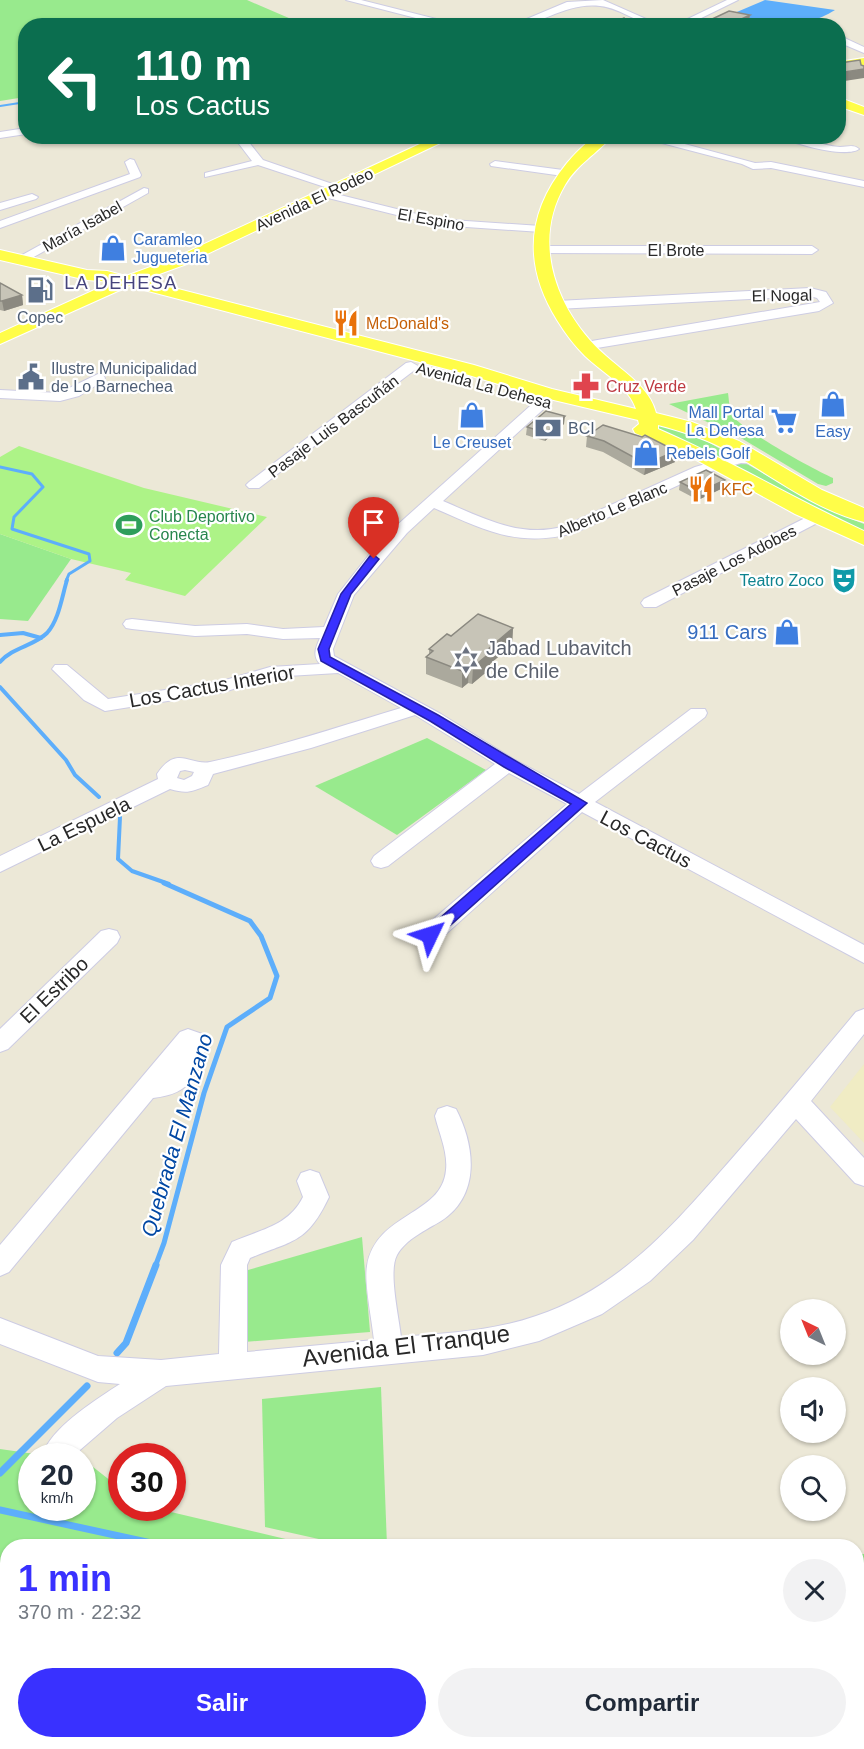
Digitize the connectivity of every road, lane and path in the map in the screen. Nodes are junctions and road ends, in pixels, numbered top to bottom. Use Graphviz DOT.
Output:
graph roads {
  1 [pos="350,0"];
  2 [pos="596,0"];
  3 [pos="734,0"];
  4 [pos="745,0"];
  5 [pos="573,2"];
  6 [pos="605,3"];
  7 [pos="618,8"];
  8 [pos="426,18"];
  9 [pos="534,18"];
  10 [pos="640,18"];
  11 [pos="645,18"];
  12 [pos="695,18"];
  13 [pos="707,18"];
  14 [pos="846,42"];
  15 [pos="864,50"];
  16 [pos="864,62"];
  17 [pos="846,65"];
  18 [pos="846,102"];
  19 [pos="864,109"];
  20 [pos="18,132"];
  21 [pos="0,135"];
  22 [pos="244,144"];
  23 [pos="432,144"];
  24 [pos="597,144"];
  25 [pos="675,144"];
  26 [pos="816,144"];
  27 [pos="842,144"];
  28 [pos="859,151"];
  29 [pos="130,162"];
  30 [pos="259,162"];
  31 [pos="495,164"];
  32 [pos="563,174"];
  33 [pos="209,175"];
  34 [pos="864,184"];
  35 [pos="144,191"];
  36 [pos="331,191"];
  37 [pos="32,197"];
  38 [pos="0,207"];
  39 [pos="0,225"];
  40 [pos="541,229"];
  41 [pos="540,250"];
  42 [pos="812,250"];
  43 [pos="0,255"];
  44 [pos="19,260"];
  45 [pos="127,286"];
  46 [pos="557,305"];
  47 [pos="47,323"];
  48 [pos="0,339"];
  49 [pos="585,346"];
  50 [pos="0,352"];
  51 [pos="411,366"];
  52 [pos="98,378"];
  53 [pos="0,394"];
  54 [pos="638,395"];
  55 [pos="544,401"];
  56 [pos="648,424"];
  57 [pos="732,445"];
  58 [pos="758,460"];
  59 [pos="718,464"];
  60 [pos="254,485"];
  61 [pos="432,502"];
  62 [pos="864,516"];
  63 [pos="817,517"];
  64 [pos="864,539"];
  65 [pos="650,603"];
  66 [pos="132,624"];
  67 [pos="330,632"];
  68 [pos="339,668"];
  69 [pos="62,669"];
  70 [pos="416,708"];
  71 [pos="698,713"];
  72 [pos="508,764"];
  73 [pos="580,803"];
  74 [pos="381,861"];
  75 [pos="0,865"];
  76 [pos="430,935"];
  77 [pos="108,937"];
  78 [pos="864,955"];
  79 [pos="864,1018"];
  80 [pos="0,1043"];
  81 [pos="145,1089"];
  82 [pos="796,1102"];
  83 [pos="447,1116"];
  84 [pos="864,1175"];
  85 [pos="310,1181"];
  86 [pos="0,1264"];
  87 [pos="0,1331"];
  88 [pos="389,1350"];
  89 [pos="233,1364"];
  90 [pos="161,1373"];
  91 [pos="67,1443"];
  1 -- 8 [label="street"];
  2 -- 6 [label="street"];
  3 -- 12 [label="street"];
  4 -- 13 [label="street"];
  5 -- 6 [label="street"];
  5 -- 9 [label="street"];
  6 -- 7 [label="street"];
  7 -- 10 [label="street"];
  7 -- 11 [label="street"];
  14 -- 15 [label="street"];
  16 -- 17 [label="main road"];
  18 -- 19 [label="main road"];
  20 -- 21 [label="street"];
  22 -- 30 [label="street"];
  23 -- 36 [label="main road, Avenida El Rodeo"];
  24 -- 32 [label="main road"];
  25 -- 34 [label="street"];
  26 -- 28 [label="street"];
  27 -- 28 [label="street"];
  29 -- 39 [label="street"];
  30 -- 33 [label="street"];
  30 -- 36 [label="street, El Espino"];
  31 -- 32 [label="street"];
  32 -- 40 [label="main road"];
  35 -- 44 [label="street, María Isabel"];
  36 -- 40 [label="street, El Espino"];
  36 -- 45 [label="main road, Avenida El Rodeo"];
  37 -- 38 [label="street"];
  40 -- 41 [label="main road"];
  41 -- 42 [label="street, El Brote"];
  41 -- 46 [label="main road"];
  43 -- 44 [label="main road, Avenida La Dehesa"];
  44 -- 45 [label="main road, Avenida La Dehesa"];
  45 -- 47 [label="main road, Avenida El Rodeo"];
  45 -- 51 [label="main road, Avenida La Dehesa"];
  45 -- 56 [label="main road, Avenida La Dehesa"];
  46 -- 49 [label="main road"];
  46 -- 49 [label="street, El Nogal"];
  47 -- 48 [label="main road, Avenida El Rodeo"];
  47 -- 50 [label="main road, Avenida El Rodeo"];
  49 -- 54 [label="main road"];
  51 -- 55 [label="main road, Avenida La Dehesa"];
  51 -- 60 [label="street, Pasaje Luis Bascuñán"];
  52 -- 53 [label="street"];
  54 -- 56 [label="main road"];
  54 -- 57 [label="main road"];
  55 -- 56 [label="main road, Avenida La Dehesa"];
  55 -- 61 [label="street"];
  56 -- 57 [label="main road, Avenida La Dehesa"];
  56 -- 59 [label="main road, Avenida La Dehesa"];
  57 -- 58 [label="main road, Avenida La Dehesa"];
  58 -- 59 [label="street, Alberto Le Blanc"];
  58 -- 62 [label="main road, Avenida La Dehesa"];
  59 -- 61 [label="street, Alberto Le Blanc"];
  59 -- 63 [label="main road, Avenida La Dehesa"];
  61 -- 67 [label="street"];
  63 -- 64 [label="main road, Avenida La Dehesa"];
  63 -- 65 [label="street, Pasaje Los Adobes"];
  66 -- 67 [label="street, Los Cactus Interior"];
  67 -- 68 [label="street"];
  68 -- 69 [label="street, Los Cactus Interior"];
  68 -- 70 [label="street, Los Cactus"];
  70 -- 72 [label="street, Los Cactus"];
  70 -- 75 [label="street, La Espuela"];
  71 -- 73 [label="street"];
  72 -- 73 [label="street, Los Cactus"];
  72 -- 74 [label="street"];
  73 -- 76 [label="street"];
  73 -- 78 [label="street, Los Cactus"];
  77 -- 80 [label="street, El Estribo"];
  79 -- 82 [label="street, Avenida El Tranque"];
  81 -- 86 [label="street"];
  82 -- 84 [label="street"];
  82 -- 88 [label="street, Avenida El Tranque"];
  83 -- 88 [label="street"];
  85 -- 89 [label="street"];
  87 -- 90 [label="street"];
  88 -- 89 [label="street, Avenida El Tranque"];
  89 -- 90 [label="street, Avenida El Tranque"];
  90 -- 91 [label="street, Avenida El Tranque"];
}
